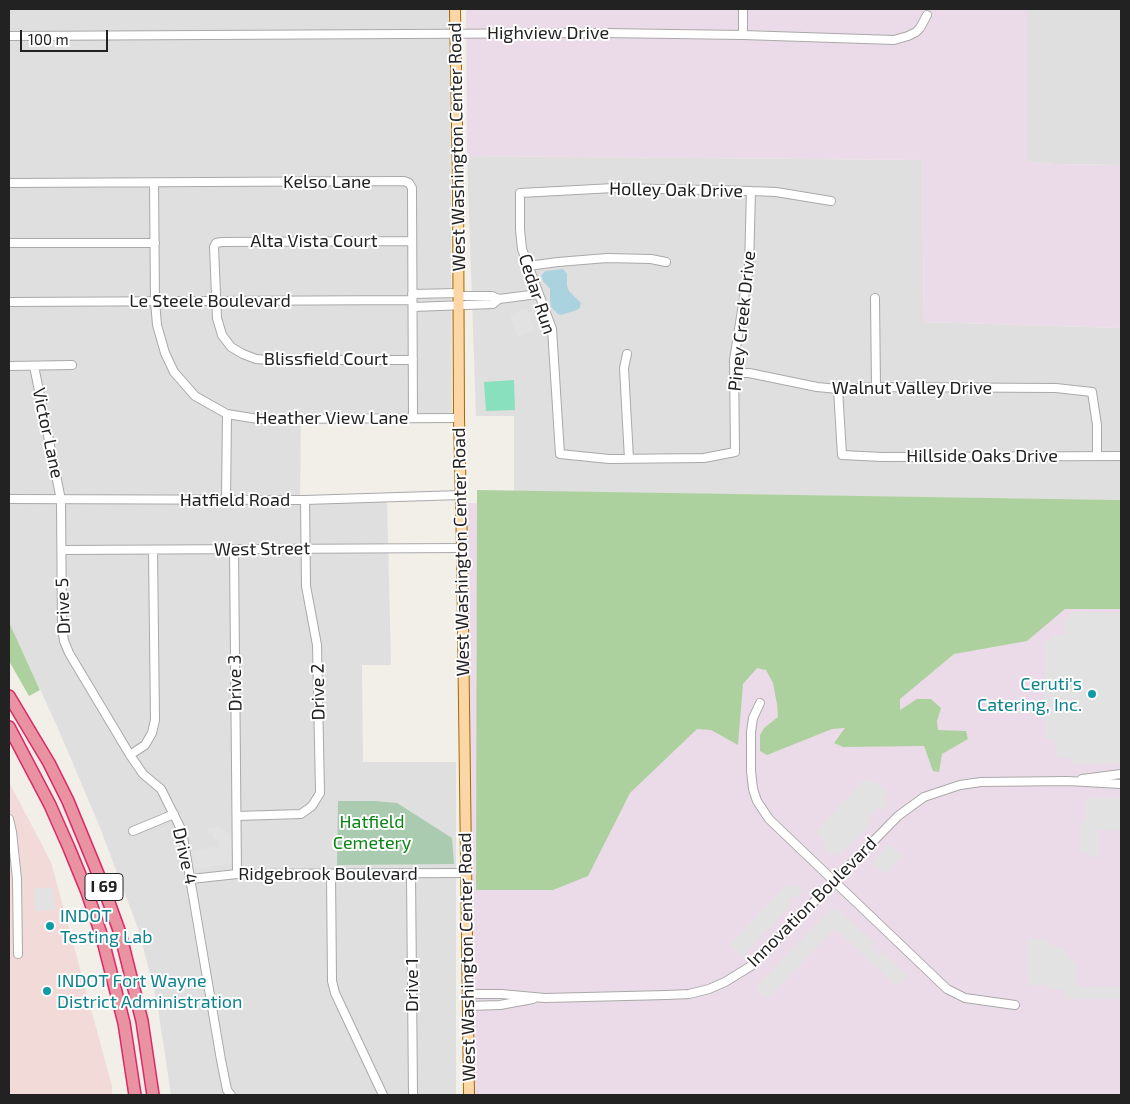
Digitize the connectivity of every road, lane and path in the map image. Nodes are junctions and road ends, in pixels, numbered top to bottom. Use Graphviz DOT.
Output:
graph roads {
  1 [pos="455,9"];
  2 [pos="743,9"];
  3 [pos="927,15"];
  4 [pos="455,34"];
  5 [pos="743,35"];
  6 [pos="9,36"];
  7 [pos="9,183"];
  8 [pos="154,183"];
  9 [pos="751,191"];
  10 [pos="520,193"];
  11 [pos="831,201"];
  12 [pos="412,241"];
  13 [pos="9,242"];
  14 [pos="155,242"];
  15 [pos="216,243"];
  16 [pos="666,262"];
  17 [pos="528,266"];
  18 [pos="538,294"];
  19 [pos="459,298"];
  20 [pos="876,298"];
  21 [pos="412,300"];
  22 [pos="155,301"];
  23 [pos="215,301"];
  24 [pos="9,302"];
  25 [pos="627,354"];
  26 [pos="413,360"];
  27 [pos="9,366"];
  28 [pos="34,366"];
  29 [pos="72,366"];
  30 [pos="734,373"];
  31 [pos="876,387"];
  32 [pos="838,389"];
  33 [pos="227,414"];
  34 [pos="413,418"];
  35 [pos="459,418"];
  36 [pos="1097,456"];
  37 [pos="1121,456"];
  38 [pos="629,459"];
  39 [pos="461,495"];
  40 [pos="9,498"];
  41 [pos="226,499"];
  42 [pos="61,500"];
  43 [pos="305,500"];
  44 [pos="306,548"];
  45 [pos="462,548"];
  46 [pos="62,550"];
  47 [pos="153,550"];
  48 [pos="234,550"];
  49 [pos="9,696"];
  50 [pos="760,703"];
  51 [pos="9,727"];
  52 [pos="130,755"];
  53 [pos="1121,774"];
  54 [pos="1068,780"];
  55 [pos="1121,784"];
  56 [pos="174,814"];
  57 [pos="237,816"];
  58 [pos="9,819"];
  59 [pos="133,831"];
  60 [pos="465,873"];
  61 [pos="237,874"];
  62 [pos="331,874"];
  63 [pos="411,874"];
  64 [pos="191,879"];
  65 [pos="834,882"];
  66 [pos="18,954"];
  67 [pos="467,994"];
  68 [pos="545,998"];
  69 [pos="1015,1005"];
  70 [pos="468,1006"];
  71 [pos="135,1095"];
  72 [pos="153,1095"];
  73 [pos="231,1095"];
  74 [pos="383,1095"];
  75 [pos="413,1095"];
  76 [pos="469,1095"];
  1 -- 4 [label="main road, West Washington Center Road"];
  2 -- 5 [label="street"];
  3 -- 5 [label="street, Highview Drive"];
  4 -- 5 [label="street, Highview Drive"];
  4 -- 6 [label="street, Highview Drive"];
  4 -- 19 [label="main road, West Washington Center Road"];
  7 -- 8 [label="street, Kelso Lane"];
  8 -- 12 [label="street, Kelso Lane"];
  8 -- 14 [label="street, Heather View Lane"];
  9 -- 10 [label="street, Holley Oak Drive"];
  9 -- 11 [label="street, Holley Oak Drive"];
  9 -- 30 [label="street, Piney Creek Drive"];
  10 -- 17 [label="street, Cedar Run"];
  12 -- 15 [label="street, Alta Vista Court"];
  12 -- 21 [label="street, Kelso Lane"];
  13 -- 14 [label="street"];
  14 -- 22 [label="street, Heather View Lane"];
  15 -- 23 [label="street, Blissfield Court"];
  16 -- 17 [label="street"];
  17 -- 18 [label="street, Cedar Run"];
  18 -- 19 [label="street"];
  18 -- 38 [label="street, Cedar Run"];
  19 -- 21 [label="street, Le Steele Boulevard"];
  19 -- 21 [label="street, Le Steele Boulevard"];
  19 -- 35 [label="main road, West Washington Center Road"];
  20 -- 31 [label="street"];
  21 -- 23 [label="street, Le Steele Boulevard"];
  21 -- 26 [label="street, Kelso Lane"];
  22 -- 23 [label="street, Le Steele Boulevard"];
  22 -- 24 [label="street, Le Steele Boulevard"];
  22 -- 33 [label="street, Heather View Lane"];
  23 -- 26 [label="street, Blissfield Court"];
  25 -- 38 [label="street"];
  26 -- 34 [label="street, Kelso Lane"];
  27 -- 28 [label="street"];
  28 -- 29 [label="street"];
  28 -- 42 [label="street, Victor Lane"];
  30 -- 32 [label="street, Walnut Valley Drive"];
  30 -- 38 [label="street, Piney Creek Drive"];
  31 -- 32 [label="street, Walnut Valley Drive"];
  31 -- 36 [label="street, Walnut Valley Drive"];
  32 -- 36 [label="street, Hillside Oaks Drive"];
  33 -- 34 [label="street, Heather View Lane"];
  33 -- 41 [label="street"];
  34 -- 35 [label="street, Heather View Lane"];
  35 -- 39 [label="main road, West Washington Center Road"];
  36 -- 37 [label="street, Hillside Oaks Drive"];
  39 -- 43 [label="street, Hatfield Road"];
  39 -- 45 [label="main road, West Washington Center Road"];
  40 -- 42 [label="street, Hatfield Road"];
  41 -- 42 [label="street, Hatfield Road"];
  41 -- 43 [label="street, Hatfield Road"];
  42 -- 46 [label="street, Drive 5"];
  43 -- 44 [label="street, Drive 2"];
  44 -- 45 [label="street, West Street"];
  44 -- 48 [label="street, West Street"];
  44 -- 57 [label="street, Drive 2"];
  45 -- 60 [label="main road, West Washington Center Road"];
  46 -- 47 [label="street, West Street"];
  46 -- 52 [label="street, Drive 5"];
  47 -- 48 [label="street, West Street"];
  47 -- 52 [label="street"];
  48 -- 57 [label="street, Drive 3"];
  49 -- 72 [label="highway, I 69"];
  50 -- 65 [label="street"];
  51 -- 71 [label="highway, I 69"];
  52 -- 56 [label="street, Drive 4"];
  53 -- 54 [label="street, Innovation Boulevard"];
  54 -- 55 [label="street, Innovation Boulevard"];
  54 -- 65 [label="street, Innovation Boulevard"];
  56 -- 59 [label="street"];
  56 -- 64 [label="street, Drive 4"];
  57 -- 61 [label="street, Drive 3"];
  58 -- 66 [label="street"];
  60 -- 63 [label="street, Ridgebrook Boulevard"];
  60 -- 67 [label="main road, West Washington Center Road"];
  61 -- 62 [label="street, Ridgebrook Boulevard"];
  61 -- 64 [label="street, Ridgebrook Boulevard"];
  62 -- 63 [label="street, Ridgebrook Boulevard"];
  62 -- 74 [label="street"];
  63 -- 75 [label="street, Drive 1"];
  64 -- 73 [label="street, Drive 4"];
  65 -- 68 [label="street, Innovation Boulevard"];
  65 -- 69 [label="street"];
  67 -- 68 [label="street, Innovation Boulevard"];
  67 -- 70 [label="main road, West Washington Center Road"];
  68 -- 70 [label="street, Innovation Boulevard"];
  70 -- 76 [label="main road, West Washington Center Road"];
}
